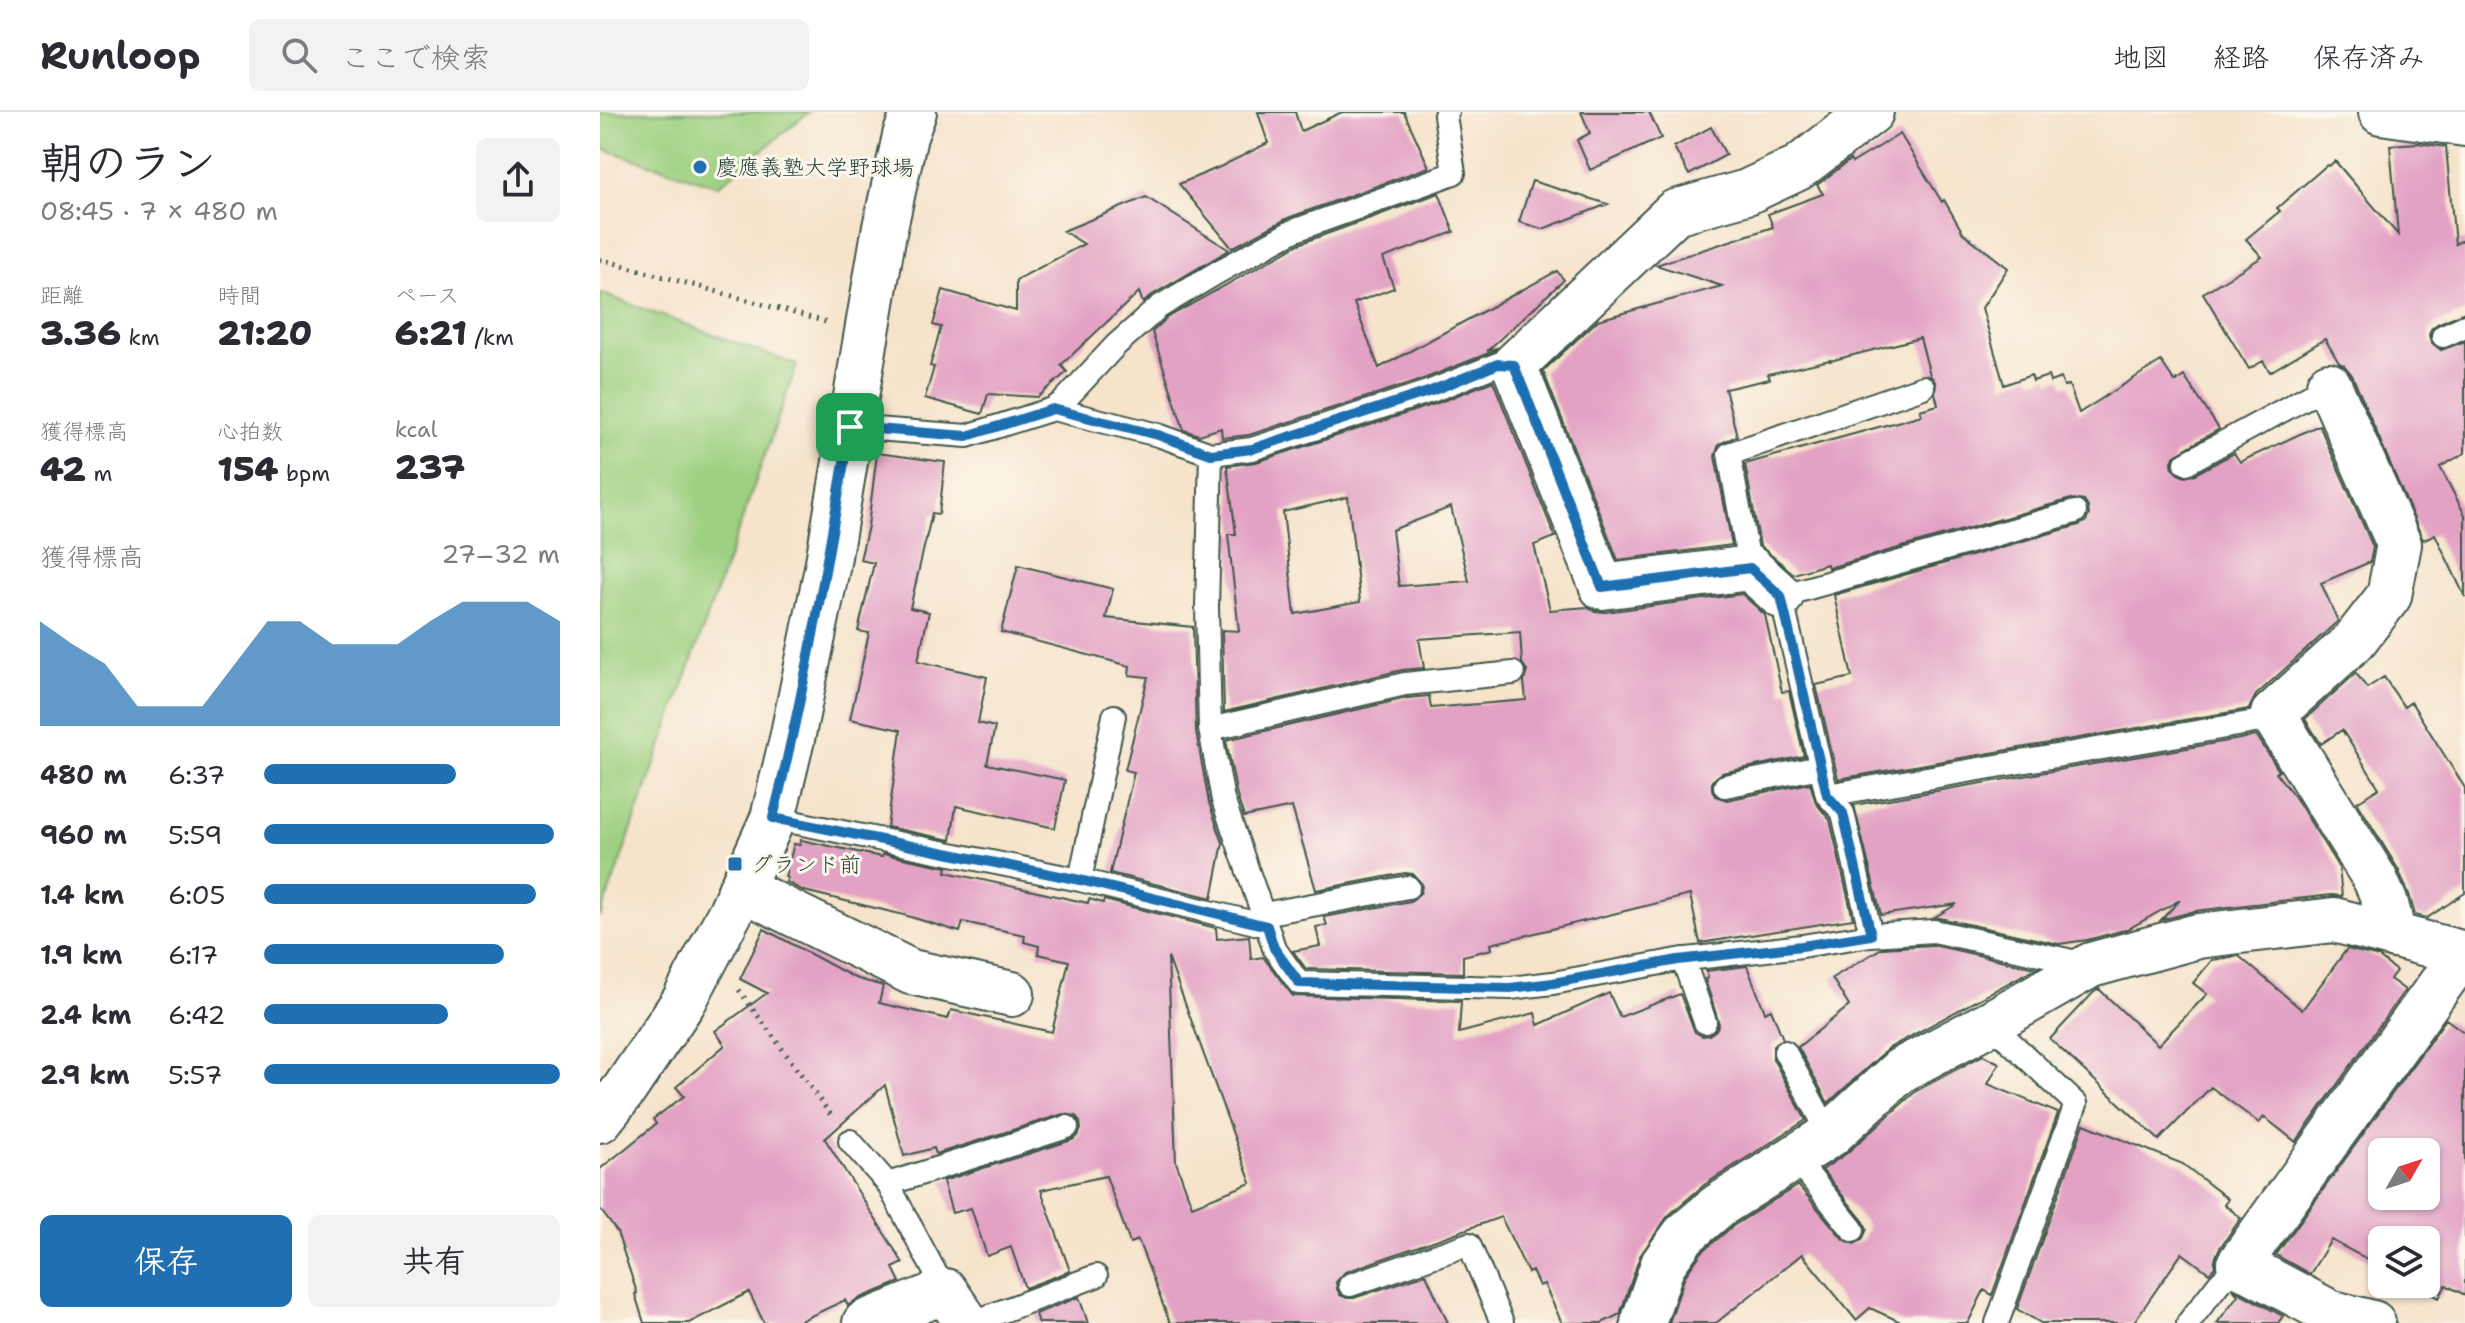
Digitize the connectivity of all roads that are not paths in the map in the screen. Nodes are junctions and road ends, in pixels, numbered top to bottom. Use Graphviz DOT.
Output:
graph roads {
  1 [pos="914,112"];
  2 [pos="1447,112"];
  3 [pos="1871,112"];
  4 [pos="2381,112"];
  5 [pos="2465,124"];
  6 [pos="2465,326"];
  7 [pos="2443,336"];
  8 [pos="1514,365"];
  9 [pos="2329,385"];
  10 [pos="1923,387"];
  11 [pos="1053,409"];
  12 [pos="850,427"];
  13 [pos="1211,454"];
  14 [pos="2186,463"];
  15 [pos="2075,512"];
  16 [pos="1766,582"];
  17 [pos="1513,673"];
  18 [pos="2273,714"];
  19 [pos="1114,716"];
  20 [pos="1210,729"];
  21 [pos="1820,767"];
  22 [pos="1725,786"];
  23 [pos="1827,795"];
  24 [pos="773,818"];
  25 [pos="1080,880"];
  26 [pos="1408,887"];
  27 [pos="741,888"];
  28 [pos="1265,920"];
  29 [pos="1871,935"];
  30 [pos="2394,936"];
  31 [pos="2464,954"];
  32 [pos="1683,959"];
  33 [pos="2091,965"];
  34 [pos="1012,994"];
  35 [pos="1705,1022"];
  36 [pos="1990,1023"];
  37 [pos="1785,1052"];
  38 [pos="600,1120"];
  39 [pos="1067,1127"];
  40 [pos="850,1141"];
  41 [pos="1813,1146"];
  42 [pos="888,1184"];
  43 [pos="1853,1230"];
  44 [pos="2239,1264"];
  45 [pos="1096,1276"];
  46 [pos="1350,1285"];
  47 [pos="961,1312"];
  48 [pos="865,1323"];
  49 [pos="1502,1323"];
  50 [pos="1643,1323"];
  51 [pos="1997,1323"];
  52 [pos="2188,1323"];
  53 [pos="2373,1323"];
  1 -- 12 [label="street"];
  2 -- 11 [label="lane"];
  3 -- 8 [label="street"];
  4 -- 5 [label="street"];
  6 -- 7 [label="lane"];
  8 -- 13 [label="lane"];
  8 -- 16 [label="street"];
  9 -- 14 [label="lane"];
  9 -- 18 [label="street"];
  10 -- 16 [label="lane"];
  11 -- 12 [label="lane"];
  11 -- 13 [label="lane"];
  12 -- 24 [label="street"];
  13 -- 20 [label="lane"];
  15 -- 16 [label="lane"];
  16 -- 21 [label="lane"];
  17 -- 20 [label="lane"];
  18 -- 23 [label="lane"];
  18 -- 30 [label="street"];
  19 -- 25 [label="lane"];
  20 -- 28 [label="lane"];
  21 -- 22 [label="lane"];
  21 -- 23 [label="lane"];
  23 -- 29 [label="lane"];
  24 -- 25 [label="lane"];
  24 -- 27 [label="street"];
  25 -- 28 [label="lane"];
  26 -- 28 [label="lane"];
  27 -- 34 [label="street"];
  27 -- 38 [label="street"];
  28 -- 32 [label="lane"];
  29 -- 32 [label="lane"];
  29 -- 33 [label="lane"];
  30 -- 31 [label="street"];
  30 -- 33 [label="street"];
  31 -- 44 [label="street"];
  32 -- 35 [label="lane"];
  33 -- 36 [label="street"];
  36 -- 41 [label="street"];
  36 -- 51 [label="lane"];
  37 -- 41 [label="lane"];
  39 -- 42 [label="lane"];
  40 -- 42 [label="lane"];
  41 -- 43 [label="lane"];
  41 -- 50 [label="street"];
  42 -- 47 [label="lane"];
  44 -- 52 [label="lane"];
  44 -- 53 [label="street"];
  45 -- 47 [label="lane"];
  46 -- 49 [label="lane"];
  47 -- 48 [label="street"];
}
